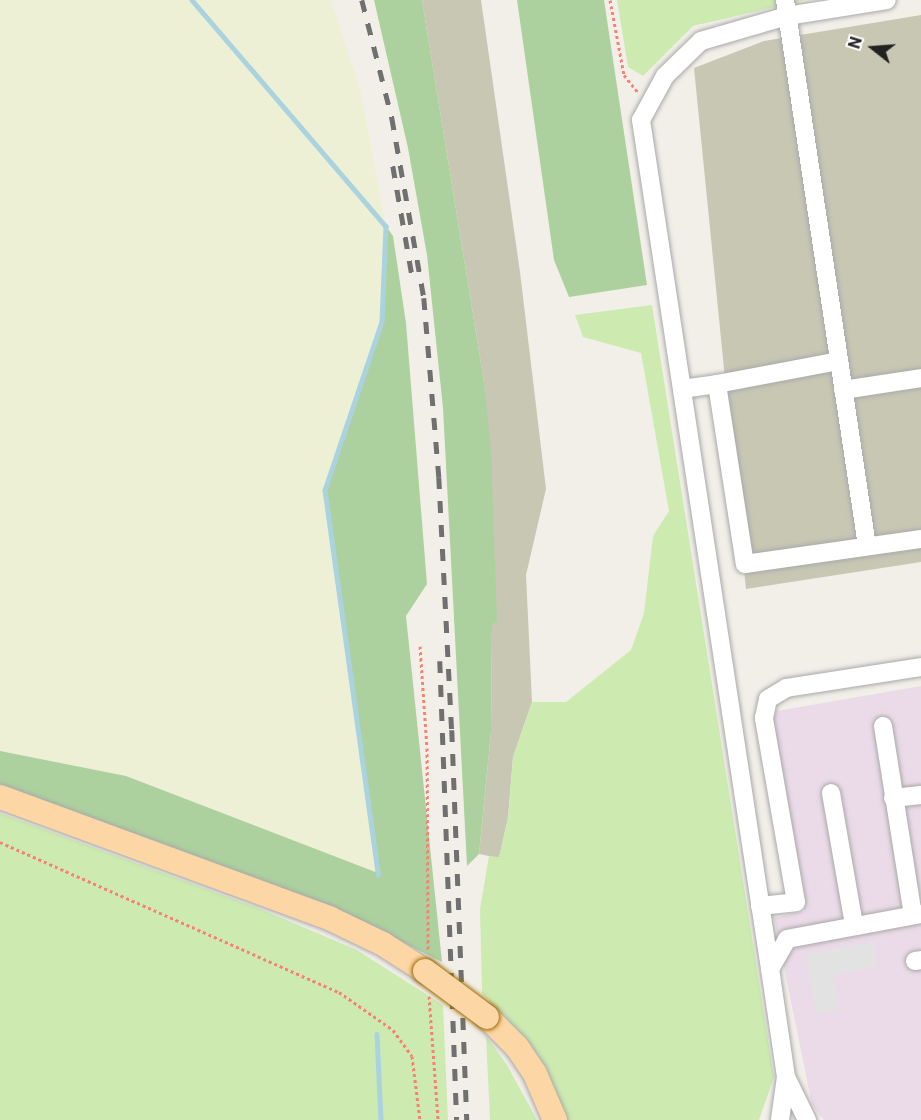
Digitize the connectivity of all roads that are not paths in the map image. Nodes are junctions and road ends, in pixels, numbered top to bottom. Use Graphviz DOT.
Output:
graph roads {
  1 [pos="887,0"];
  2 [pos="786,8"];
  3 [pos="839,361"];
  4 [pos="921,378"];
  5 [pos="717,384"];
  6 [pos="682,389"];
  7 [pos="843,390"];
  8 [pos="921,539"];
  9 [pos="867,546"];
  10 [pos="921,667"];
  11 [pos="883,726"];
  12 [pos="831,793"];
  13 [pos="921,795"];
  14 [pos="0,797"];
  15 [pos="893,798"];
  16 [pos="760,906"];
  17 [pos="917,915"];
  18 [pos="854,925"];
  19 [pos="770,969"];
  20 [pos="786,1077"];
  21 [pos="555,1120"];
  22 [pos="780,1120"];
  23 [pos="807,1120"];
  1 -- 2 [label="street"];
  2 -- 3 [label="street"];
  2 -- 6 [label="street"];
  3 -- 5 [label="street"];
  3 -- 7 [label="street"];
  4 -- 7 [label="street"];
  5 -- 6 [label="street"];
  5 -- 9 [label="street"];
  6 -- 16 [label="street"];
  7 -- 9 [label="street"];
  8 -- 9 [label="street"];
  10 -- 16 [label="street"];
  11 -- 15 [label="street"];
  12 -- 18 [label="street"];
  13 -- 15 [label="street"];
  14 -- 21 [label="main road, bridge"];
  15 -- 17 [label="street"];
  16 -- 19 [label="street"];
  17 -- 18 [label="street"];
  18 -- 19 [label="street"];
  19 -- 20 [label="street"];
  20 -- 22 [label="street"];
  20 -- 23 [label="street"];
}
